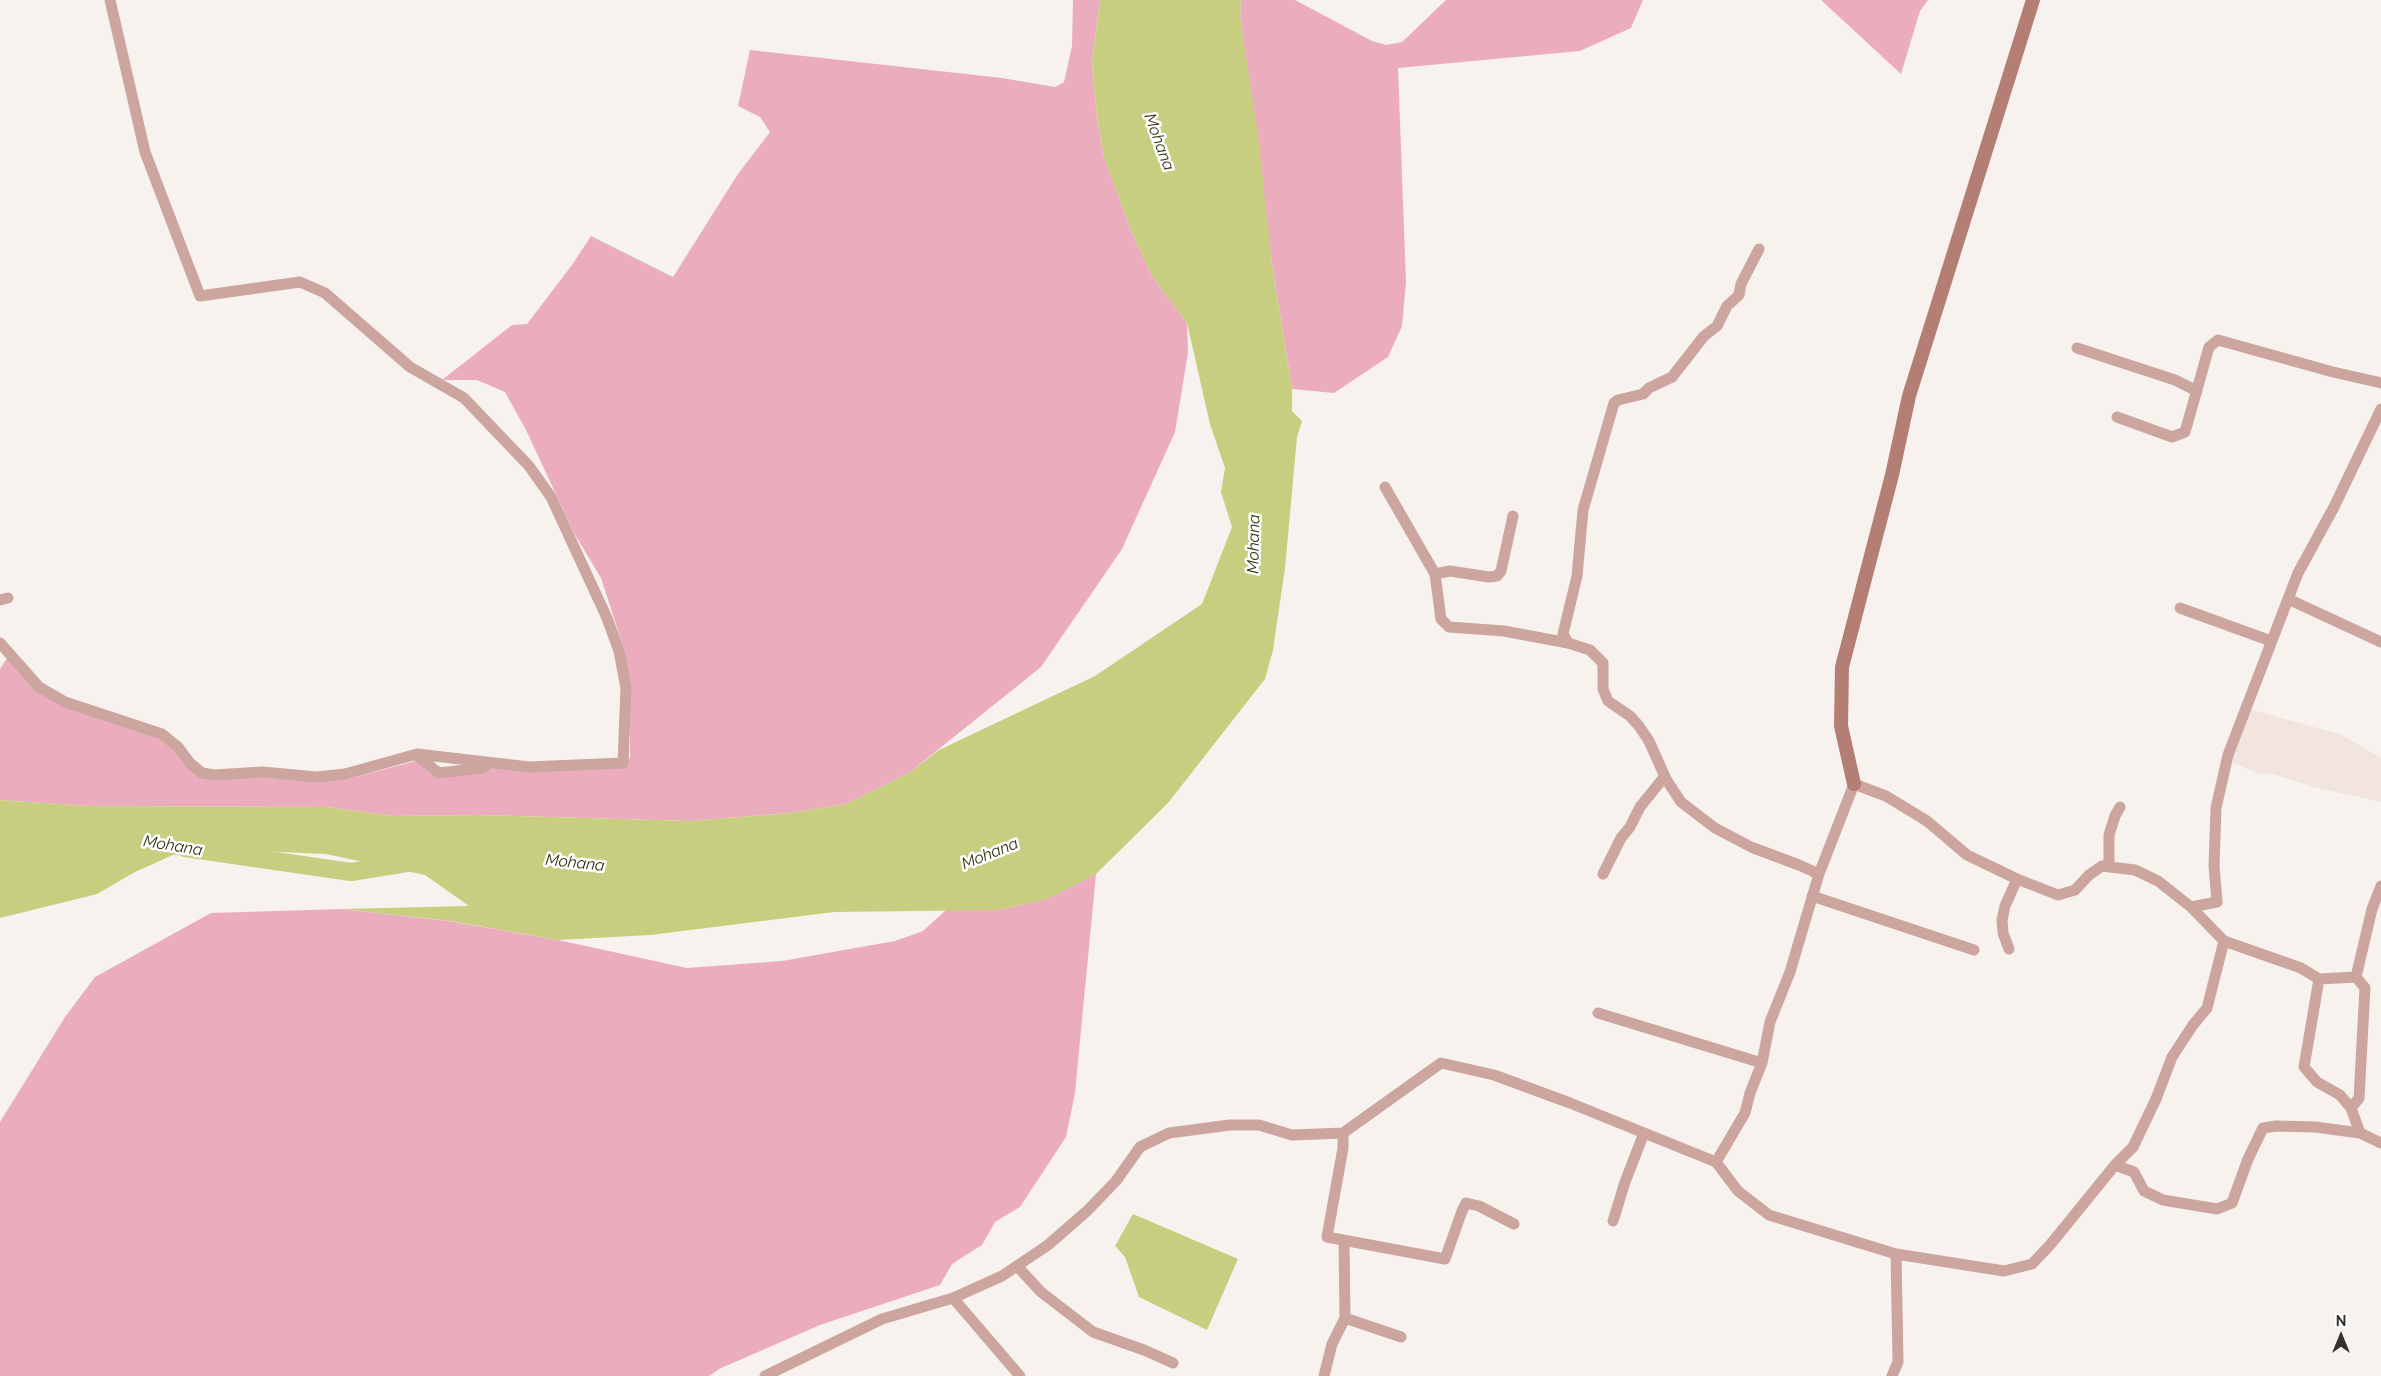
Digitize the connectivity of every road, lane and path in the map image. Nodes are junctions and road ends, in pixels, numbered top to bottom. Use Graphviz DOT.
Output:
graph roads {
  1 [pos="110,0"];
  2 [pos="2033,0"];
  3 [pos="1759,249"];
  4 [pos="2077,348"];
  5 [pos="2381,383"];
  6 [pos="2197,390"];
  7 [pos="2381,409"];
  8 [pos="2117,417"];
  9 [pos="1385,487"];
  10 [pos="1513,516"];
  11 [pos="1435,574"];
  12 [pos="2288,599"];
  13 [pos="2180,608"];
  14 [pos="2271,641"];
  15 [pos="2381,642"];
  16 [pos="0,643"];
  17 [pos="1568,643"];
  18 [pos="1665,776"];
  19 [pos="1854,784"];
  20 [pos="2120,807"];
  21 [pos="2109,866"];
  22 [pos="1603,874"];
  23 [pos="1819,874"];
  24 [pos="2017,879"];
  25 [pos="2381,886"];
  26 [pos="1812,896"];
  27 [pos="2192,907"];
  28 [pos="2376,911"];
  29 [pos="2224,941"];
  30 [pos="2009,949"];
  31 [pos="1974,950"];
  32 [pos="2356,976"];
  33 [pos="2319,979"];
  34 [pos="1598,1013"];
  35 [pos="1762,1063"];
  36 [pos="2351,1108"];
  37 [pos="1343,1133"];
  38 [pos="1644,1133"];
  39 [pos="2360,1133"];
  40 [pos="2381,1143"];
  41 [pos="1716,1162"];
  42 [pos="2115,1165"];
  43 [pos="1613,1221"];
  44 [pos="1514,1224"];
  45 [pos="1344,1240"];
  46 [pos="1896,1254"];
  47 [pos="1017,1266"];
  48 [pos="953,1298"];
  49 [pos="1345,1318"];
  50 [pos="1401,1337"];
  51 [pos="1173,1363"];
  52 [pos="765,1376"];
  53 [pos="1020,1376"];
  54 [pos="1324,1376"];
  55 [pos="1892,1376"];
  1 -- 16 [label="street"];
  2 -- 19 [label="main road"];
  3 -- 17 [label="street"];
  4 -- 6 [label="street"];
  5 -- 6 [label="street"];
  6 -- 8 [label="street"];
  7 -- 12 [label="street"];
  9 -- 11 [label="street"];
  10 -- 11 [label="street"];
  11 -- 17 [label="street"];
  12 -- 14 [label="street"];
  12 -- 15 [label="street"];
  13 -- 14 [label="street"];
  14 -- 27 [label="street"];
  17 -- 18 [label="street"];
  18 -- 22 [label="street"];
  18 -- 23 [label="street"];
  19 -- 23 [label="street"];
  19 -- 24 [label="street"];
  20 -- 21 [label="street"];
  21 -- 24 [label="street"];
  21 -- 27 [label="street"];
  23 -- 26 [label="street"];
  24 -- 30 [label="street"];
  25 -- 28 [label="street"];
  26 -- 31 [label="street"];
  26 -- 35 [label="street"];
  27 -- 29 [label="street"];
  28 -- 32 [label="street"];
  29 -- 33 [label="street"];
  29 -- 42 [label="street"];
  32 -- 33 [label="street"];
  32 -- 36 [label="street"];
  33 -- 36 [label="street"];
  34 -- 35 [label="street"];
  35 -- 41 [label="street"];
  36 -- 39 [label="street"];
  37 -- 38 [label="street"];
  37 -- 45 [label="street"];
  37 -- 47 [label="street"];
  38 -- 41 [label="street"];
  38 -- 43 [label="street"];
  39 -- 40 [label="street"];
  39 -- 42 [label="street"];
  41 -- 46 [label="street"];
  42 -- 46 [label="street"];
  44 -- 45 [label="street"];
  45 -- 49 [label="street"];
  46 -- 55 [label="street"];
  47 -- 48 [label="street"];
  47 -- 51 [label="street"];
  48 -- 52 [label="street"];
  48 -- 53 [label="street"];
  49 -- 50 [label="street"];
  49 -- 54 [label="street"];
}
